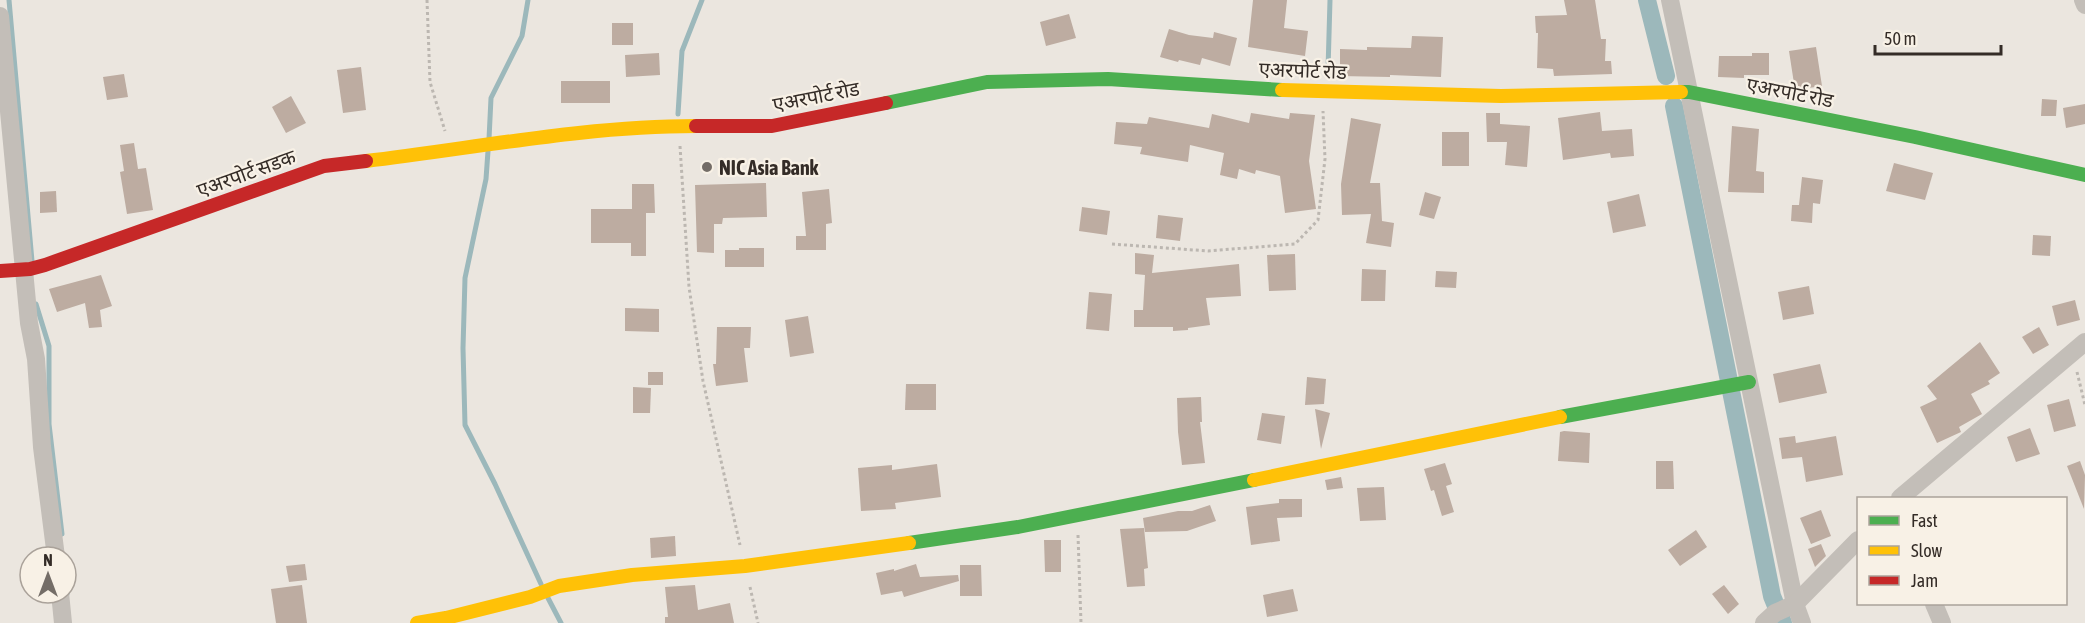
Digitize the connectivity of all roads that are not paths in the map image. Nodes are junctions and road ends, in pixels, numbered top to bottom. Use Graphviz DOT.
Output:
graph roads {
  1 [pos="1670,0"];
  2 [pos="2083,0"];
  3 [pos="2085,5"];
  4 [pos="0,16"];
  5 [pos="1689,92"];
  6 [pos="466,148"];
  7 [pos="2085,175"];
  8 [pos="27,270"];
  9 [pos="0,271"];
  10 [pos="2079,348"];
  11 [pos="1745,383"];
  12 [pos="1901,497"];
  13 [pos="1857,541"];
  14 [pos="54,545"];
  15 [pos="61,605"];
  16 [pos="1935,605"];
  17 [pos="1780,612"];
  18 [pos="63,623"];
  19 [pos="417,623"];
  20 [pos="1802,623"];
  21 [pos="1942,623"];
  1 -- 5 [label="street"];
  2 -- 3 [label="street"];
  4 -- 8 [label="street"];
  5 -- 6 [label="street, एअरपोर्ट रोड"];
  5 -- 7 [label="street, एअरपोर्ट रोड"];
  5 -- 11 [label="street"];
  6 -- 8 [label="street, एअरपोर्ट सडक"];
  8 -- 9 [label="street"];
  8 -- 14 [label="street"];
  10 -- 12 [label="street"];
  11 -- 17 [label="street"];
  11 -- 19 [label="street"];
  13 -- 17 [label="street"];
  15 -- 18 [label="street"];
  16 -- 21 [label="street"];
  17 -- 20 [label="street"];
}
